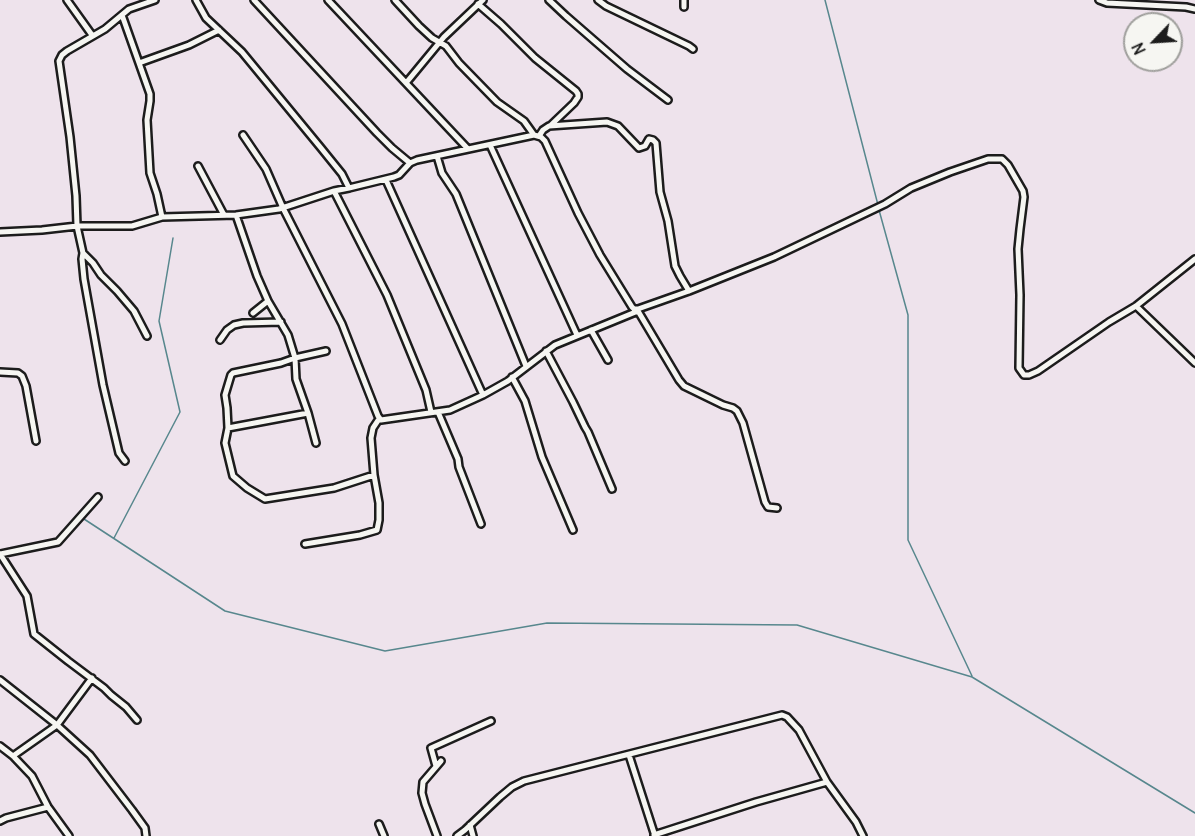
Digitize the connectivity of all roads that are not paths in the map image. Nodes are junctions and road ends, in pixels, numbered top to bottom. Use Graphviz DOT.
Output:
graph roads {
  1 [pos="66,0"];
  2 [pos="155,0"];
  3 [pos="195,0"];
  4 [pos="254,0"];
  5 [pos="264,0"];
  6 [pos="328,0"];
  7 [pos="395,0"];
  8 [pos="407,0"];
  9 [pos="549,0"];
  10 [pos="598,0"];
  11 [pos="684,0"];
  12 [pos="1099,0"];
  13 [pos="480,2"];
  14 [pos="259,6"];
  15 [pos="400,6"];
  16 [pos="684,7"];
  17 [pos="1195,9"];
  18 [pos="122,15"];
  19 [pos="219,30"];
  20 [pos="92,35"];
  21 [pos="440,42"];
  22 [pos="693,49"];
  23 [pos="139,63"];
  24 [pos="406,83"];
  25 [pos="668,100"];
  26 [pos="549,126"];
  27 [pos="243,135"];
  28 [pos="537,136"];
  29 [pos="490,145"];
  30 [pos="468,149"];
  31 [pos="437,156"];
  32 [pos="411,163"];
  33 [pos="198,166"];
  34 [pos="386,180"];
  35 [pos="349,188"];
  36 [pos="334,190"];
  37 [pos="283,208"];
  38 [pos="224,215"];
  39 [pos="236,215"];
  40 [pos="162,217"];
  41 [pos="76,226"];
  42 [pos="0,232"];
  43 [pos="83,253"];
  44 [pos="1195,259"];
  45 [pos="689,291"];
  46 [pos="268,301"];
  47 [pos="1136,306"];
  48 [pos="638,310"];
  49 [pos="253,313"];
  50 [pos="281,322"];
  51 [pos="591,330"];
  52 [pos="577,335"];
  53 [pos="147,336"];
  54 [pos="220,340"];
  55 [pos="326,351"];
  56 [pos="546,351"];
  57 [pos="295,358"];
  58 [pos="608,360"];
  59 [pos="1195,363"];
  60 [pos="526,366"];
  61 [pos="0,372"];
  62 [pos="512,377"];
  63 [pos="483,395"];
  64 [pos="435,412"];
  65 [pos="308,413"];
  66 [pos="379,418"];
  67 [pos="228,428"];
  68 [pos="36,441"];
  69 [pos="316,443"];
  70 [pos="125,460"];
  71 [pos="374,475"];
  72 [pos="612,489"];
  73 [pos="98,497"];
  74 [pos="777,508"];
  75 [pos="481,524"];
  76 [pos="573,530"];
  77 [pos="305,544"];
  78 [pos="0,554"];
  79 [pos="92,678"];
  80 [pos="0,680"];
  81 [pos="136,720"];
  82 [pos="491,721"];
  83 [pos="57,725"];
  84 [pos="0,746"];
  85 [pos="628,755"];
  86 [pos="13,756"];
  87 [pos="828,782"];
  88 [pos="48,807"];
  89 [pos="0,821"];
  90 [pos="379,824"];
  91 [pos="470,825"];
  92 [pos="655,835"];
  93 [pos="69,836"];
  94 [pos="146,836"];
  95 [pos="384,836"];
  96 [pos="437,836"];
  97 [pos="456,836"];
  98 [pos="474,836"];
  99 [pos="863,836"];
  1 -- 20 [label="street"];
  2 -- 18 [label="street"];
  3 -- 19 [label="street"];
  4 -- 14 [label="street"];
  5 -- 14 [label="street"];
  6 -- 24 [label="street"];
  7 -- 15 [label="street"];
  8 -- 15 [label="street"];
  9 -- 25 [label="street"];
  10 -- 22 [label="street"];
  11 -- 16 [label="street"];
  12 -- 17 [label="street"];
  13 -- 21 [label="street"];
  13 -- 26 [label="street"];
  14 -- 32 [label="street"];
  15 -- 21 [label="street"];
  18 -- 20 [label="street"];
  18 -- 23 [label="street"];
  19 -- 23 [label="street"];
  19 -- 35 [label="street"];
  20 -- 41 [label="street"];
  21 -- 24 [label="street"];
  21 -- 28 [label="street"];
  23 -- 40 [label="street"];
  24 -- 30 [label="street"];
  26 -- 28 [label="street"];
  26 -- 45 [label="street"];
  27 -- 37 [label="street"];
  28 -- 29 [label="street"];
  28 -- 48 [label="street"];
  29 -- 30 [label="street"];
  29 -- 52 [label="street"];
  30 -- 31 [label="street"];
  31 -- 32 [label="street"];
  31 -- 60 [label="street"];
  32 -- 34 [label="street"];
  33 -- 38 [label="street"];
  34 -- 35 [label="street"];
  34 -- 63 [label="street"];
  35 -- 36 [label="street"];
  36 -- 37 [label="street"];
  36 -- 64 [label="street"];
  37 -- 39 [label="street"];
  37 -- 66 [label="street"];
  38 -- 39 [label="street"];
  38 -- 40 [label="street"];
  39 -- 46 [label="street"];
  40 -- 41 [label="street"];
  41 -- 42 [label="street"];
  41 -- 43 [label="street"];
  43 -- 53 [label="street"];
  43 -- 70 [label="street"];
  44 -- 47 [label="street"];
  45 -- 47 [label="street"];
  45 -- 48 [label="street"];
  46 -- 49 [label="street"];
  46 -- 50 [label="street"];
  47 -- 59 [label="street"];
  48 -- 51 [label="street"];
  48 -- 74 [label="street"];
  50 -- 54 [label="street"];
  50 -- 57 [label="street"];
  51 -- 52 [label="street"];
  51 -- 58 [label="street"];
  52 -- 56 [label="street"];
  55 -- 57 [label="street"];
  56 -- 60 [label="street"];
  56 -- 72 [label="street"];
  57 -- 65 [label="street"];
  57 -- 67 [label="street"];
  60 -- 62 [label="street"];
  61 -- 68 [label="street"];
  62 -- 63 [label="street"];
  62 -- 76 [label="street"];
  63 -- 64 [label="street"];
  64 -- 66 [label="street"];
  64 -- 75 [label="street"];
  65 -- 67 [label="street"];
  65 -- 69 [label="street"];
  66 -- 71 [label="street"];
  67 -- 71 [label="street"];
  71 -- 77 [label="street"];
  73 -- 78 [label="street"];
  78 -- 79 [label="street"];
  79 -- 81 [label="street"];
  79 -- 83 [label="street"];
  80 -- 83 [label="street"];
  82 -- 96 [label="street"];
  83 -- 86 [label="street"];
  83 -- 94 [label="street"];
  84 -- 86 [label="street"];
  85 -- 87 [label="street"];
  85 -- 91 [label="street"];
  85 -- 92 [label="street"];
  86 -- 88 [label="street"];
  87 -- 92 [label="street"];
  87 -- 99 [label="street"];
  88 -- 89 [label="street"];
  88 -- 93 [label="street"];
  90 -- 95 [label="street"];
  91 -- 97 [label="street"];
  91 -- 98 [label="street"];
}
